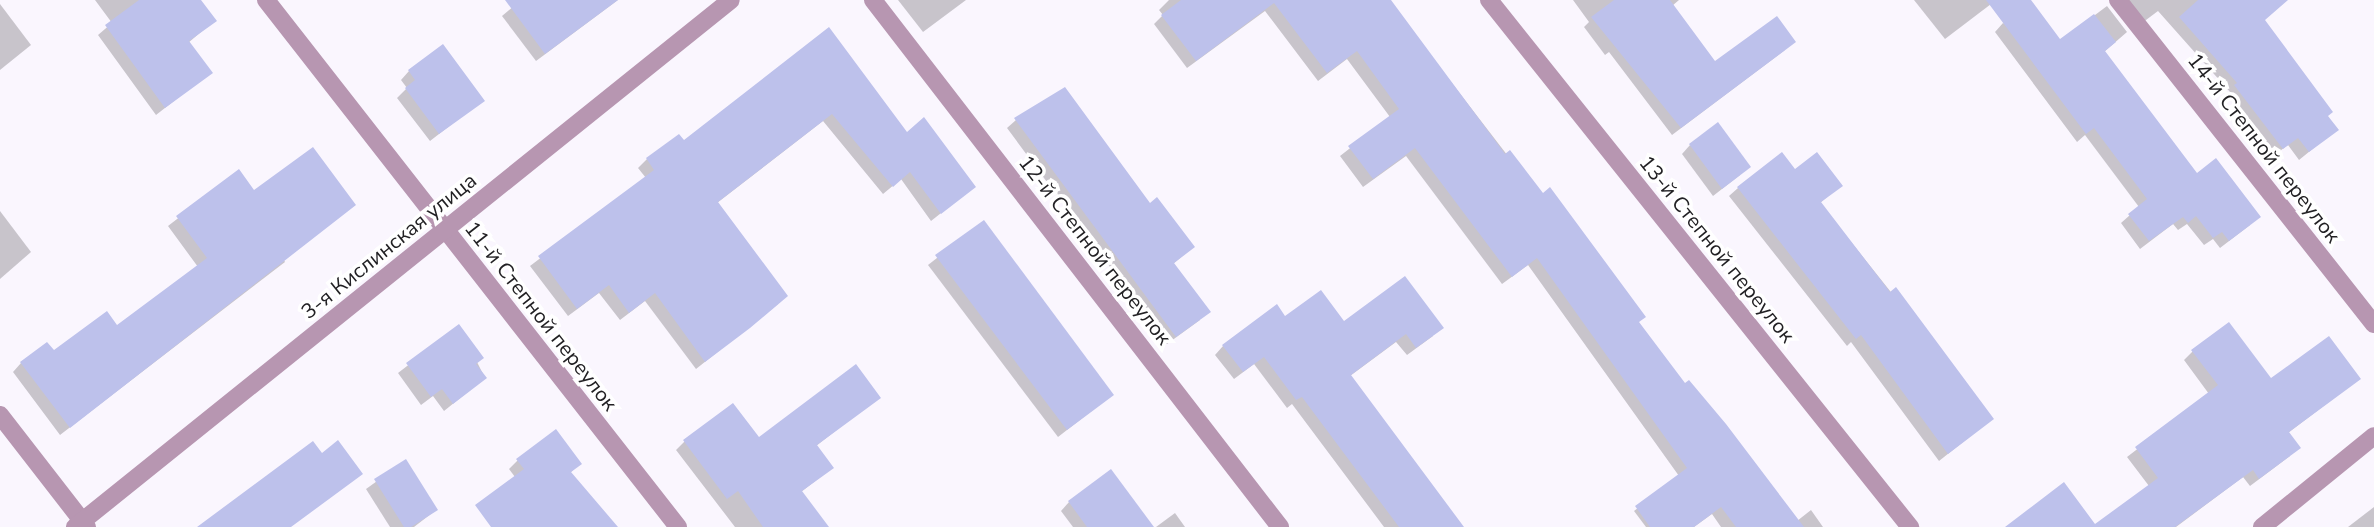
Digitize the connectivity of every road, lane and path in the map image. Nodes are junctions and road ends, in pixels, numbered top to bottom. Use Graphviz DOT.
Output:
graph roads {
  1 [pos="266,0"];
  2 [pos="731,0"];
  3 [pos="873,0"];
  4 [pos="1489,0"];
  5 [pos="2118,0"];
  6 [pos="445,230"];
  7 [pos="2374,324"];
  8 [pos="0,415"];
  9 [pos="2374,436"];
  10 [pos="81,525"];
  11 [pos="678,527"];
  12 [pos="1280,527"];
  13 [pos="1910,527"];
  14 [pos="2262,527"];
  1 -- 6 [label="street, 11-й Степной переулок"];
  2 -- 6 [label="street, 3-я Кислинская улица"];
  3 -- 12 [label="street, 12-й Степной переулок"];
  4 -- 13 [label="street, 13-й Степной переулок"];
  5 -- 7 [label="street, 14-й Степной переулок"];
  6 -- 10 [label="street, 3-я Кислинская улица"];
  6 -- 11 [label="street, 11-й Степной переулок"];
  8 -- 10 [label="street"];
  9 -- 14 [label="street"];
}
